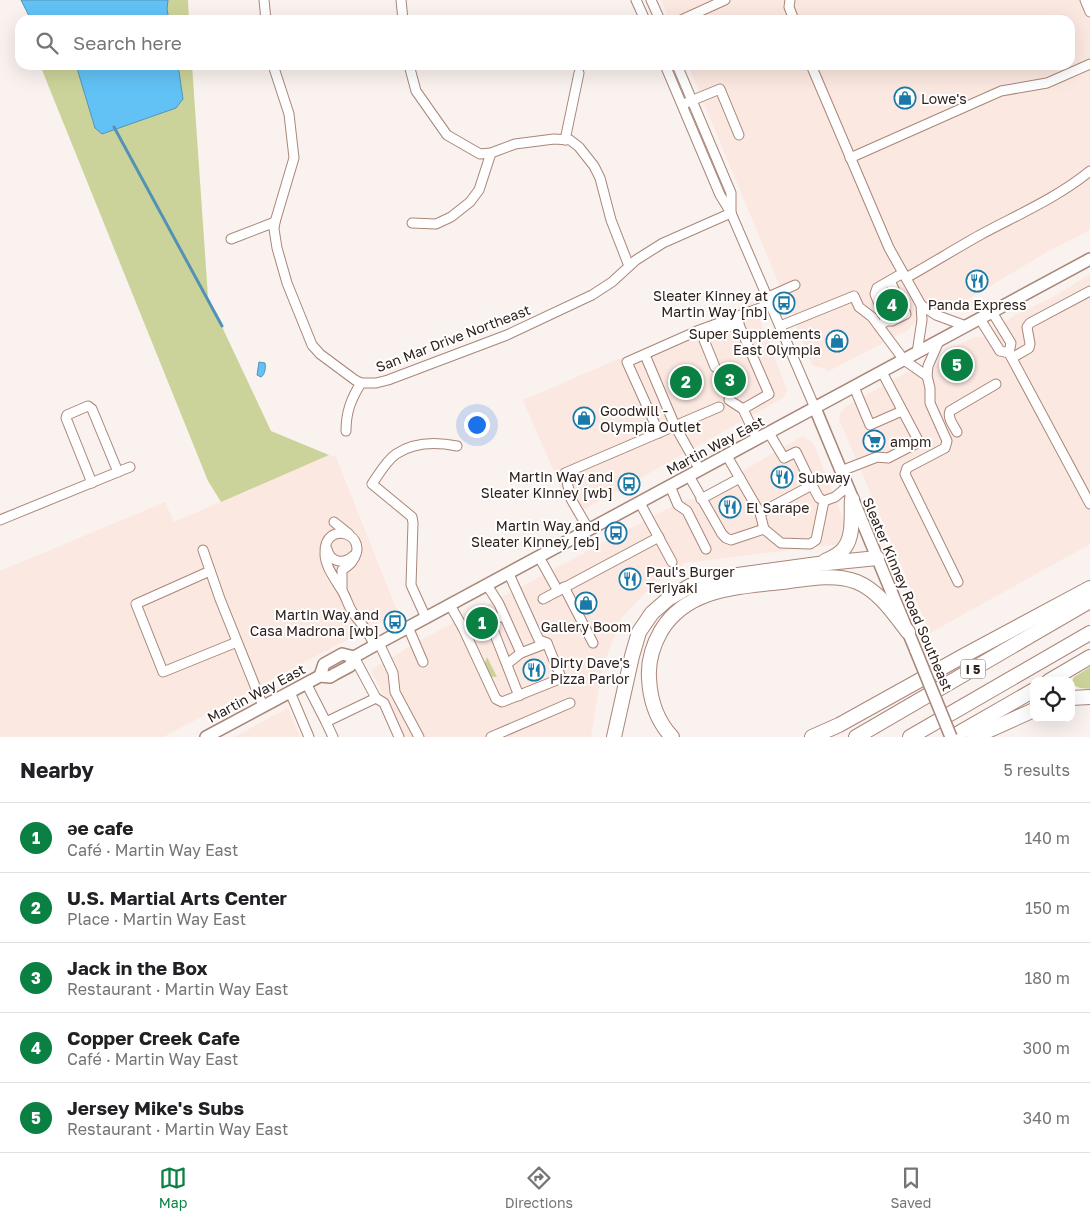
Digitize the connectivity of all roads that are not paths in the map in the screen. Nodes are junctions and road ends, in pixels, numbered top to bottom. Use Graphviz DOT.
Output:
graph roads {
  1 [pos="264,0"];
  2 [pos="401,0"];
  3 [pos="636,0"];
  4 [pos="651,0"];
  5 [pos="725,0"];
  6 [pos="790,0"];
  7 [pos="1085,0"];
  8 [pos="1090,12"];
  9 [pos="266,15"];
  10 [pos="402,15"];
  11 [pos="643,15"];
  12 [pos="658,15"];
  13 [pos="692,15"];
  14 [pos="792,15"];
  15 [pos="1090,64"];
  16 [pos="275,70"];
  17 [pos="410,70"];
  18 [pos="667,70"];
  19 [pos="680,70"];
  20 [pos="813,70"];
  21 [pos="579,73"];
  22 [pos="692,101"];
  23 [pos="682,106"];
  24 [pos="739,135"];
  25 [pos="565,140"];
  26 [pos="491,153"];
  27 [pos="850,158"];
  28 [pos="1090,170"];
  29 [pos="731,212"];
  30 [pos="275,222"];
  31 [pos="412,222"];
  32 [pos="231,239"];
  33 [pos="1090,259"];
  34 [pos="629,266"];
  35 [pos="905,276"];
  36 [pos="890,281"];
  37 [pos="796,285"];
  38 [pos="1090,291"];
  39 [pos="770,300"];
  40 [pos="921,306"];
  41 [pos="992,312"];
  42 [pos="980,319"];
  43 [pos="738,320"];
  44 [pos="882,324"];
  45 [pos="780,326"];
  46 [pos="966,326"];
  47 [pos="939,341"];
  48 [pos="917,353"];
  49 [pos="645,354"];
  50 [pos="1011,356"];
  51 [pos="904,360"];
  52 [pos="715,367"];
  53 [pos="882,372"];
  54 [pos="927,376"];
  55 [pos="361,383"];
  56 [pos="996,384"];
  57 [pos="854,387"];
  58 [pos="729,400"];
  59 [pos="719,407"];
  60 [pos="743,408"];
  61 [pos="815,408"];
  62 [pos="902,411"];
  63 [pos="675,426"];
  64 [pos="346,431"];
  65 [pos="957,432"];
  66 [pos="659,433"];
  67 [pos="769,433"];
  68 [pos="757,439"];
  69 [pos="456,446"];
  70 [pos="727,456"];
  71 [pos="130,467"];
  72 [pos="700,470"];
  73 [pos="841,471"];
  74 [pos="118,472"];
  75 [pos="689,476"];
  76 [pos="740,478"];
  77 [pos="92,483"];
  78 [pos="812,485"];
  79 [pos="670,486"];
  80 [pos="850,493"];
  81 [pos="702,498"];
  82 [pos="824,501"];
  83 [pos="640,502"];
  84 [pos="1090,504"];
  85 [pos="760,513"];
  86 [pos="0,520"];
  87 [pos="764,529"];
  88 [pos="589,530"];
  89 [pos="659,537"];
  90 [pos="327,544"];
  91 [pos="706,549"];
  92 [pos="203,550"];
  93 [pos="354,556"];
  94 [pos="539,557"];
  95 [pos="877,558"];
  96 [pos="672,562"];
  97 [pos="818,564"];
  98 [pos="210,571"];
  99 [pos="509,574"];
  100 [pos="958,582"];
  101 [pos="487,585"];
  102 [pos="1090,588"];
  103 [pos="561,589"];
  104 [pos="342,590"];
  105 [pos="543,599"];
  106 [pos="1090,601"];
  107 [pos="450,605"];
  108 [pos="504,616"];
  109 [pos="426,618"];
  110 [pos="492,620"];
  111 [pos="408,628"];
  112 [pos="465,632"];
  113 [pos="908,632"];
  114 [pos="1090,633"];
  115 [pos="237,642"];
  116 [pos="593,643"];
  117 [pos="377,644"];
  118 [pos="547,644"];
  119 [pos="521,653"];
  120 [pos="354,657"];
  121 [pos="1090,657"];
  122 [pos="423,662"];
  123 [pos="507,664"];
  124 [pos="1056,677"];
  125 [pos="306,683"];
  126 [pos="290,692"];
  127 [pos="1030,692"];
  128 [pos="519,696"];
  129 [pos="1090,697"];
  130 [pos="376,698"];
  131 [pos="1075,698"];
  132 [pos="570,703"];
  133 [pos="263,706"];
  134 [pos="1030,712"];
  135 [pos="326,722"];
  136 [pos="206,737"];
  137 [pos="309,737"];
  138 [pos="333,737"];
  139 [pos="399,737"];
  140 [pos="419,737"];
  141 [pos="491,737"];
  142 [pos="614,737"];
  143 [pos="672,737"];
  144 [pos="812,737"];
  145 [pos="856,737"];
  146 [pos="910,737"];
  147 [pos="952,737"];
  148 [pos="974,737"];
  1 -- 9 [label="street"];
  2 -- 10 [label="street"];
  3 -- 11 [label="street"];
  4 -- 12 [label="street"];
  5 -- 13 [label="street"];
  6 -- 14 [label="street"];
  7 -- 8 [label="street"];
  15 -- 27 [label="street"];
  16 -- 30 [label="street, San Mar Drive Northeast"];
  17 -- 26 [label="street"];
  18 -- 23 [label="street"];
  19 -- 22 [label="street"];
  20 -- 27 [label="street"];
  21 -- 25 [label="street"];
  22 -- 23 [label="street"];
  22 -- 24 [label="street"];
  22 -- 29 [label="street"];
  23 -- 29 [label="street"];
  25 -- 26 [label="street"];
  25 -- 34 [label="street"];
  26 -- 31 [label="street"];
  27 -- 35 [label="street"];
  28 -- 35 [label="street"];
  29 -- 34 [label="street, San Mar Drive Northeast"];
  29 -- 39 [label="street"];
  30 -- 32 [label="street"];
  30 -- 55 [label="street, San Mar Drive Northeast"];
  33 -- 41 [label="main road, Martin Way East"];
  34 -- 55 [label="street, San Mar Drive Northeast"];
  35 -- 36 [label="street"];
  35 -- 40 [label="street"];
  36 -- 44 [label="street"];
  36 -- 44 [label="street"];
  37 -- 39 [label="street"];
  38 -- 50 [label="street"];
  39 -- 43 [label="street"];
  39 -- 45 [label="street"];
  40 -- 46 [label="street"];
  40 -- 48 [label="street"];
  41 -- 42 [label="main road, Martin Way East"];
  41 -- 50 [label="street"];
  42 -- 46 [label="main road, Martin Way East"];
  42 -- 50 [label="street"];
  43 -- 49 [label="street"];
  43 -- 52 [label="street"];
  43 -- 60 [label="street"];
  44 -- 45 [label="street"];
  44 -- 51 [label="street"];
  45 -- 61 [label="street"];
  46 -- 47 [label="main road, Martin Way East"];
  47 -- 48 [label="main road, Martin Way East"];
  47 -- 54 [label="street"];
  48 -- 51 [label="main road, Martin Way East"];
  49 -- 63 [label="street"];
  49 -- 66 [label="street"];
  50 -- 84 [label="street"];
  51 -- 53 [label="main road, Martin Way East"];
  51 -- 54 [label="street"];
  53 -- 57 [label="main road, Martin Way East"];
  53 -- 62 [label="street"];
  54 -- 100 [label="street"];
  55 -- 64 [label="street"];
  56 -- 65 [label="street"];
  57 -- 61 [label="main road, Martin Way East"];
  57 -- 62 [label="street"];
  58 -- 60 [label="street"];
  59 -- 63 [label="street"];
  60 -- 68 [label="street"];
  61 -- 67 [label="main road, Martin Way East"];
  61 -- 73 [label="main road, Sleater Kinney Road Southeast"];
  62 -- 73 [label="street"];
  63 -- 66 [label="street"];
  63 -- 72 [label="street"];
  66 -- 88 [label="street"];
  67 -- 68 [label="main road, Martin Way East"];
  67 -- 78 [label="street"];
  68 -- 70 [label="main road, Martin Way East"];
  69 -- 109 [label="street"];
  70 -- 72 [label="main road, Martin Way East"];
  70 -- 76 [label="street"];
  71 -- 74 [label="street"];
  72 -- 75 [label="main road, Martin Way East"];
  73 -- 80 [label="main road, Sleater Kinney Road Southeast"];
  74 -- 77 [label="street"];
  74 -- 77 [label="street"];
  75 -- 79 [label="main road, Martin Way East"];
  75 -- 81 [label="street"];
  76 -- 81 [label="street"];
  76 -- 85 [label="street"];
  77 -- 86 [label="street"];
  78 -- 82 [label="street"];
  78 -- 85 [label="street"];
  79 -- 83 [label="main road, Martin Way East"];
  79 -- 91 [label="street"];
  80 -- 82 [label="street"];
  80 -- 95 [label="main road, Sleater Kinney Road Southeast"];
  80 -- 97 [label="highway"];
  81 -- 87 [label="street"];
  82 -- 87 [label="street"];
  83 -- 88 [label="main road, Martin Way East"];
  83 -- 89 [label="street"];
  85 -- 87 [label="street"];
  88 -- 94 [label="main road, Martin Way East"];
  89 -- 96 [label="street"];
  89 -- 103 [label="street"];
  90 -- 93 [label="street"];
  90 -- 93 [label="street"];
  90 -- 104 [label="street"];
  92 -- 98 [label="street"];
  93 -- 104 [label="street"];
  94 -- 99 [label="main road, Martin Way East"];
  94 -- 103 [label="street"];
  95 -- 97 [label="highway"];
  95 -- 113 [label="main road, Sleater Kinney Road Southeast"];
  97 -- 142 [label="highway"];
  98 -- 115 [label="street"];
  98 -- 115 [label="street"];
  99 -- 101 [label="main road, Martin Way East"];
  99 -- 118 [label="street"];
  101 -- 107 [label="main road, Martin Way East"];
  101 -- 108 [label="street"];
  102 -- 144 [label="highway"];
  103 -- 105 [label="street"];
  103 -- 116 [label="street"];
  104 -- 117 [label="street"];
  106 -- 145 [label="highway, I 5"];
  107 -- 109 [label="main road, Martin Way East"];
  107 -- 112 [label="street"];
  108 -- 110 [label="street"];
  108 -- 119 [label="street"];
  109 -- 111 [label="main road, Martin Way East"];
  110 -- 112 [label="street"];
  110 -- 123 [label="street"];
  111 -- 117 [label="main road, Martin Way East"];
  111 -- 122 [label="street"];
  112 -- 128 [label="street"];
  113 -- 143 [label="highway"];
  113 -- 147 [label="main road, Sleater Kinney Road Southeast, bridge"];
  114 -- 146 [label="highway, I 5"];
  115 -- 133 [label="street"];
  117 -- 120 [label="main road, Martin Way East"];
  117 -- 140 [label="street"];
  118 -- 119 [label="street"];
  118 -- 128 [label="street"];
  119 -- 123 [label="street"];
  120 -- 125 [label="main road, Martin Way East"];
  120 -- 130 [label="street"];
  121 -- 124 [label="highway"];
  123 -- 128 [label="street"];
  125 -- 126 [label="main road, Martin Way East"];
  125 -- 135 [label="street"];
  126 -- 133 [label="main road, Martin Way East"];
  126 -- 137 [label="street"];
  127 -- 147 [label="highway"];
  129 -- 131 [label="highway"];
  130 -- 135 [label="street"];
  130 -- 139 [label="street"];
  132 -- 141 [label="street"];
  133 -- 136 [label="main road, Martin Way East"];
  134 -- 148 [label="highway"];
  135 -- 138 [label="street"];
}
